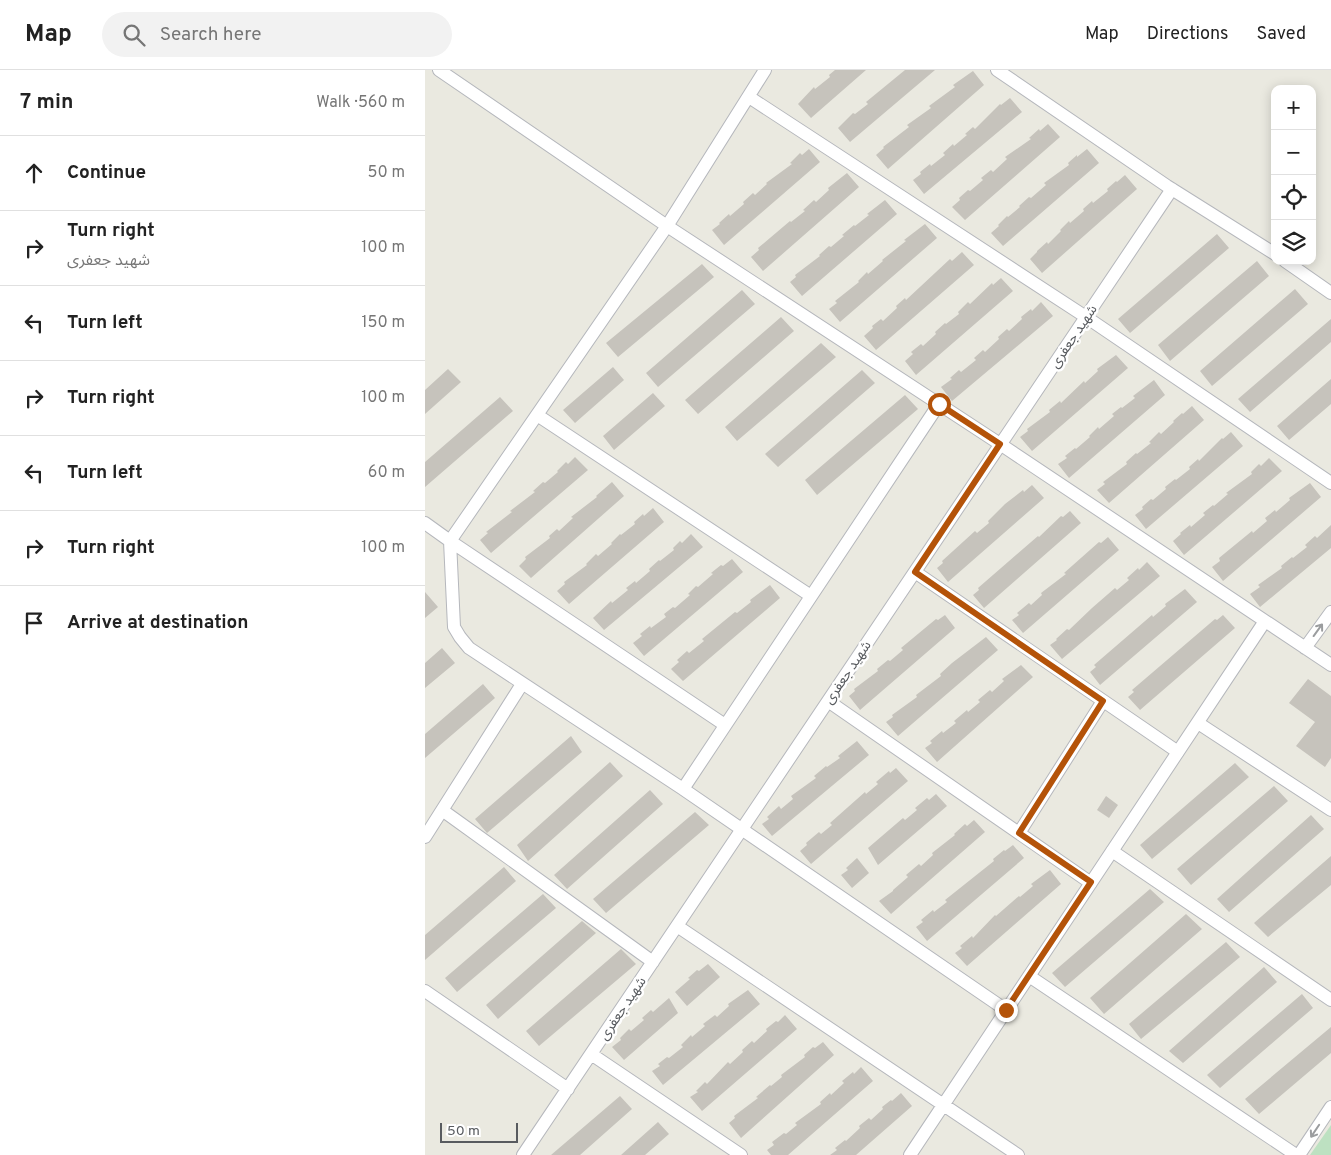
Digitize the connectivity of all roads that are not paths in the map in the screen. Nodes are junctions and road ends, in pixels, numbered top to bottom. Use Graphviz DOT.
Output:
graph roads {
  1 [pos="439,70"];
  2 [pos="765,70"];
  3 [pos="997,70"];
  4 [pos="749,97"];
  5 [pos="1172,189"];
  6 [pos="667,226"];
  7 [pos="1271,251"];
  8 [pos="1291,265"];
  9 [pos="1331,293"];
  10 [pos="1086,317"];
  11 [pos="939,404"];
  12 [pos="537,415"];
  13 [pos="1000,444"];
  14 [pos="1331,483"];
  15 [pos="425,523"];
  16 [pos="450,541"];
  17 [pos="915,572"];
  18 [pos="811,596"];
  19 [pos="1331,612"];
  20 [pos="1265,621"];
  21 [pos="1305,648"];
  22 [pos="1331,665"];
  23 [pos="522,684"];
  24 [pos="828,701"];
  25 [pos="1103,701"];
  26 [pos="1198,723"];
  27 [pos="725,725"];
  28 [pos="1178,752"];
  29 [pos="683,788"];
  30 [pos="442,810"];
  31 [pos="1331,810"];
  32 [pos="742,829"];
  33 [pos="1019,833"];
  34 [pos="425,837"];
  35 [pos="1112,851"];
  36 [pos="1091,882"];
  37 [pos="677,926"];
  38 [pos="653,962"];
  39 [pos="1029,976"];
  40 [pos="425,991"];
  41 [pos="1331,1000"];
  42 [pos="1006,1010"];
  43 [pos="591,1054"];
  44 [pos="567,1089"];
  45 [pos="943,1104"];
  46 [pos="1331,1107"];
  47 [pos="523,1155"];
  48 [pos="741,1155"];
  49 [pos="910,1155"];
  50 [pos="1018,1155"];
  51 [pos="1297,1155"];
  1 -- 6 [label="street"];
  2 -- 4 [label="street"];
  3 -- 5 [label="street"];
  4 -- 6 [label="street"];
  4 -- 10 [label="street"];
  5 -- 7 [label="street"];
  5 -- 10 [label="street, شهید جعفری"];
  6 -- 11 [label="street"];
  6 -- 12 [label="street"];
  8 -- 9 [label="street"];
  10 -- 13 [label="street, شهید جعفری"];
  10 -- 14 [label="street"];
  11 -- 13 [label="street"];
  11 -- 18 [label="street"];
  12 -- 16 [label="street"];
  12 -- 18 [label="street"];
  13 -- 17 [label="street, شهید جعفری"];
  13 -- 20 [label="street"];
  15 -- 16 [label="street"];
  16 -- 23 [label="street"];
  16 -- 27 [label="street"];
  17 -- 24 [label="street, شهید جعفری"];
  17 -- 25 [label="street"];
  18 -- 27 [label="street"];
  21 -- 19 [label="street, one-way"];
  20 -- 21 [label="street"];
  20 -- 26 [label="street"];
  21 -- 22 [label="street"];
  23 -- 29 [label="street"];
  23 -- 30 [label="street"];
  24 -- 32 [label="street, شهید جعفری"];
  24 -- 33 [label="street"];
  25 -- 28 [label="street"];
  25 -- 33 [label="street"];
  26 -- 28 [label="street"];
  26 -- 31 [label="street"];
  27 -- 29 [label="street"];
  28 -- 35 [label="street"];
  29 -- 32 [label="street"];
  30 -- 34 [label="street"];
  30 -- 38 [label="street"];
  32 -- 37 [label="street, شهید جعفری"];
  32 -- 42 [label="street"];
  33 -- 36 [label="street"];
  35 -- 36 [label="street"];
  35 -- 41 [label="street"];
  36 -- 39 [label="street"];
  37 -- 38 [label="street, شهید جعفری"];
  37 -- 45 [label="street"];
  38 -- 43 [label="street, شهید جعفری"];
  39 -- 42 [label="street"];
  39 -- 51 [label="street"];
  40 -- 44 [label="street"];
  42 -- 45 [label="street"];
  43 -- 44 [label="street, شهید جعفری"];
  43 -- 48 [label="street"];
  44 -- 47 [label="street, شهید جعفری"];
  45 -- 49 [label="street"];
  45 -- 50 [label="street"];
  46 -- 51 [label="street, one-way"];
}
